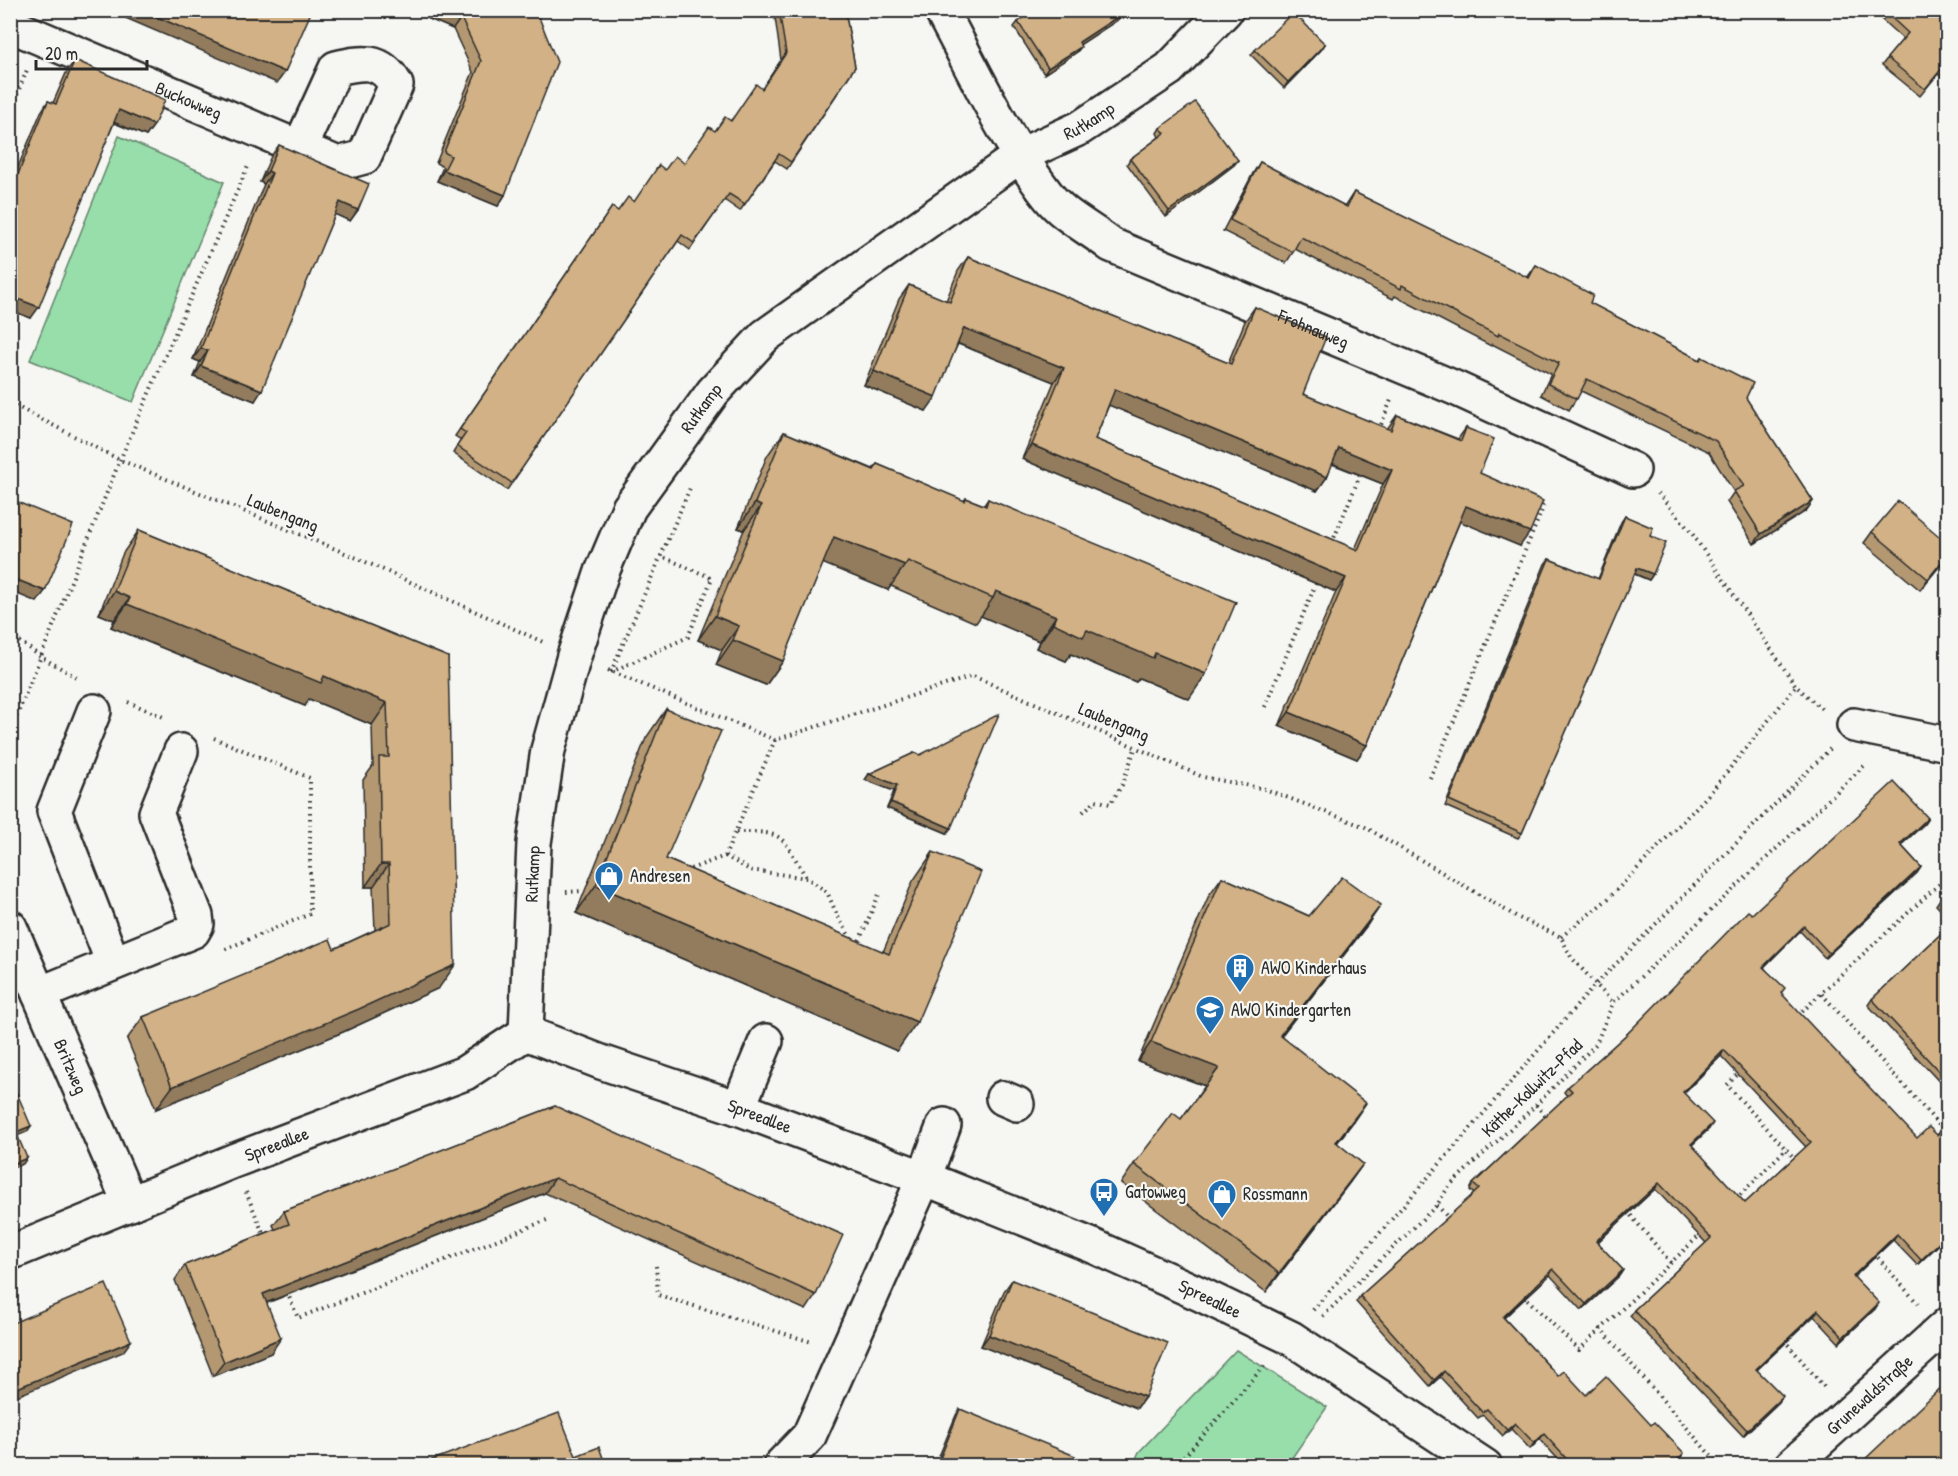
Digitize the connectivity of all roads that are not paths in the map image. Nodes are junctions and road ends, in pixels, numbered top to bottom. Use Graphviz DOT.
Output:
graph roads {
  1 [pos="941,10"];
  2 [pos="1226,10"];
  3 [pos="10,24"];
  4 [pos="299,149"];
  5 [pos="1021,155"];
  6 [pos="1633,470"];
  7 [pos="94,711"];
  8 [pos="1854,725"];
  9 [pos="1947,744"];
  10 [pos="181,751"];
  11 [pos="10,927"];
  12 [pos="113,963"];
  13 [pos="39,994"];
  14 [pos="526,1033"];
  15 [pos="766,1041"];
  16 [pos="738,1108"];
  17 [pos="944,1125"];
  18 [pos="924,1178"];
  19 [pos="130,1204"];
  20 [pos="10,1253"];
  21 [pos="1944,1328"];
  22 [pos="780,1466"];
  23 [pos="1485,1466"];
  24 [pos="1791,1466"];
  1 -- 5 [label="street, Frohnauweg"];
  2 -- 5 [label="street, Rutkamp"];
  3 -- 4 [label="street, Buckowweg"];
  5 -- 6 [label="street, Frohnauweg"];
  5 -- 14 [label="street, Rutkamp"];
  7 -- 12 [label="street"];
  8 -- 9 [label="street"];
  10 -- 12 [label="street"];
  11 -- 13 [label="street, Britzweg"];
  12 -- 13 [label="street"];
  13 -- 19 [label="street, Britzweg"];
  14 -- 16 [label="street, Spreeallee"];
  14 -- 19 [label="street, Spreeallee"];
  15 -- 16 [label="street"];
  16 -- 18 [label="street, Spreeallee"];
  17 -- 18 [label="street"];
  18 -- 22 [label="street"];
  18 -- 23 [label="street, Spreeallee"];
  19 -- 20 [label="street, Spreeallee"];
  21 -- 24 [label="street, Grunewaldstraße"];
}
